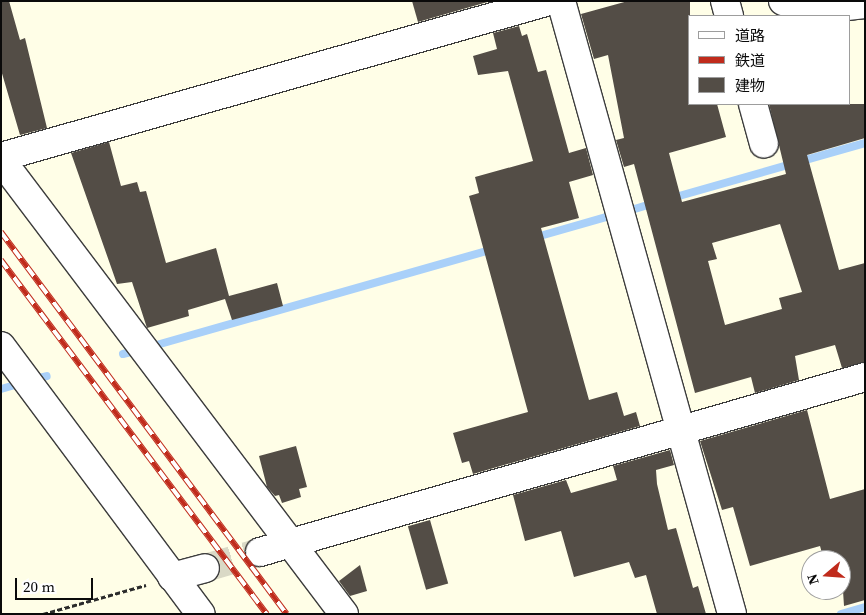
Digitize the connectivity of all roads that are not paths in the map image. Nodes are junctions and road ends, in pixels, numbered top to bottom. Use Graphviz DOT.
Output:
graph roads {
  1 [pos="549,1"];
  2 [pos="561,1"];
  3 [pos="724,1"];
  4 [pos="783,1"];
  5 [pos="865,4"];
  6 [pos="729,15"];
  7 [pos="753,105"];
  8 [pos="764,144"];
  9 [pos="1,158"];
  10 [pos="1,346"];
  11 [pos="865,377"];
  12 [pos="680,429"];
  13 [pos="290,543"];
  14 [pos="260,552"];
  15 [pos="205,568"];
  16 [pos="172,577"];
  17 [pos="201,614"];
  18 [pos="344,614"];
  19 [pos="732,614"];
  1 -- 9 [label="street"];
  2 -- 12 [label="street"];
  3 -- 6 [label="street"];
  4 -- 5 [label="street"];
  7 -- 8 [label="street"];
  9 -- 13 [label="street"];
  10 -- 16 [label="street"];
  11 -- 12 [label="street"];
  12 -- 13 [label="street"];
  12 -- 19 [label="street"];
  13 -- 14 [label="street"];
  13 -- 18 [label="street"];
  15 -- 16 [label="street"];
  16 -- 17 [label="street"];
}
